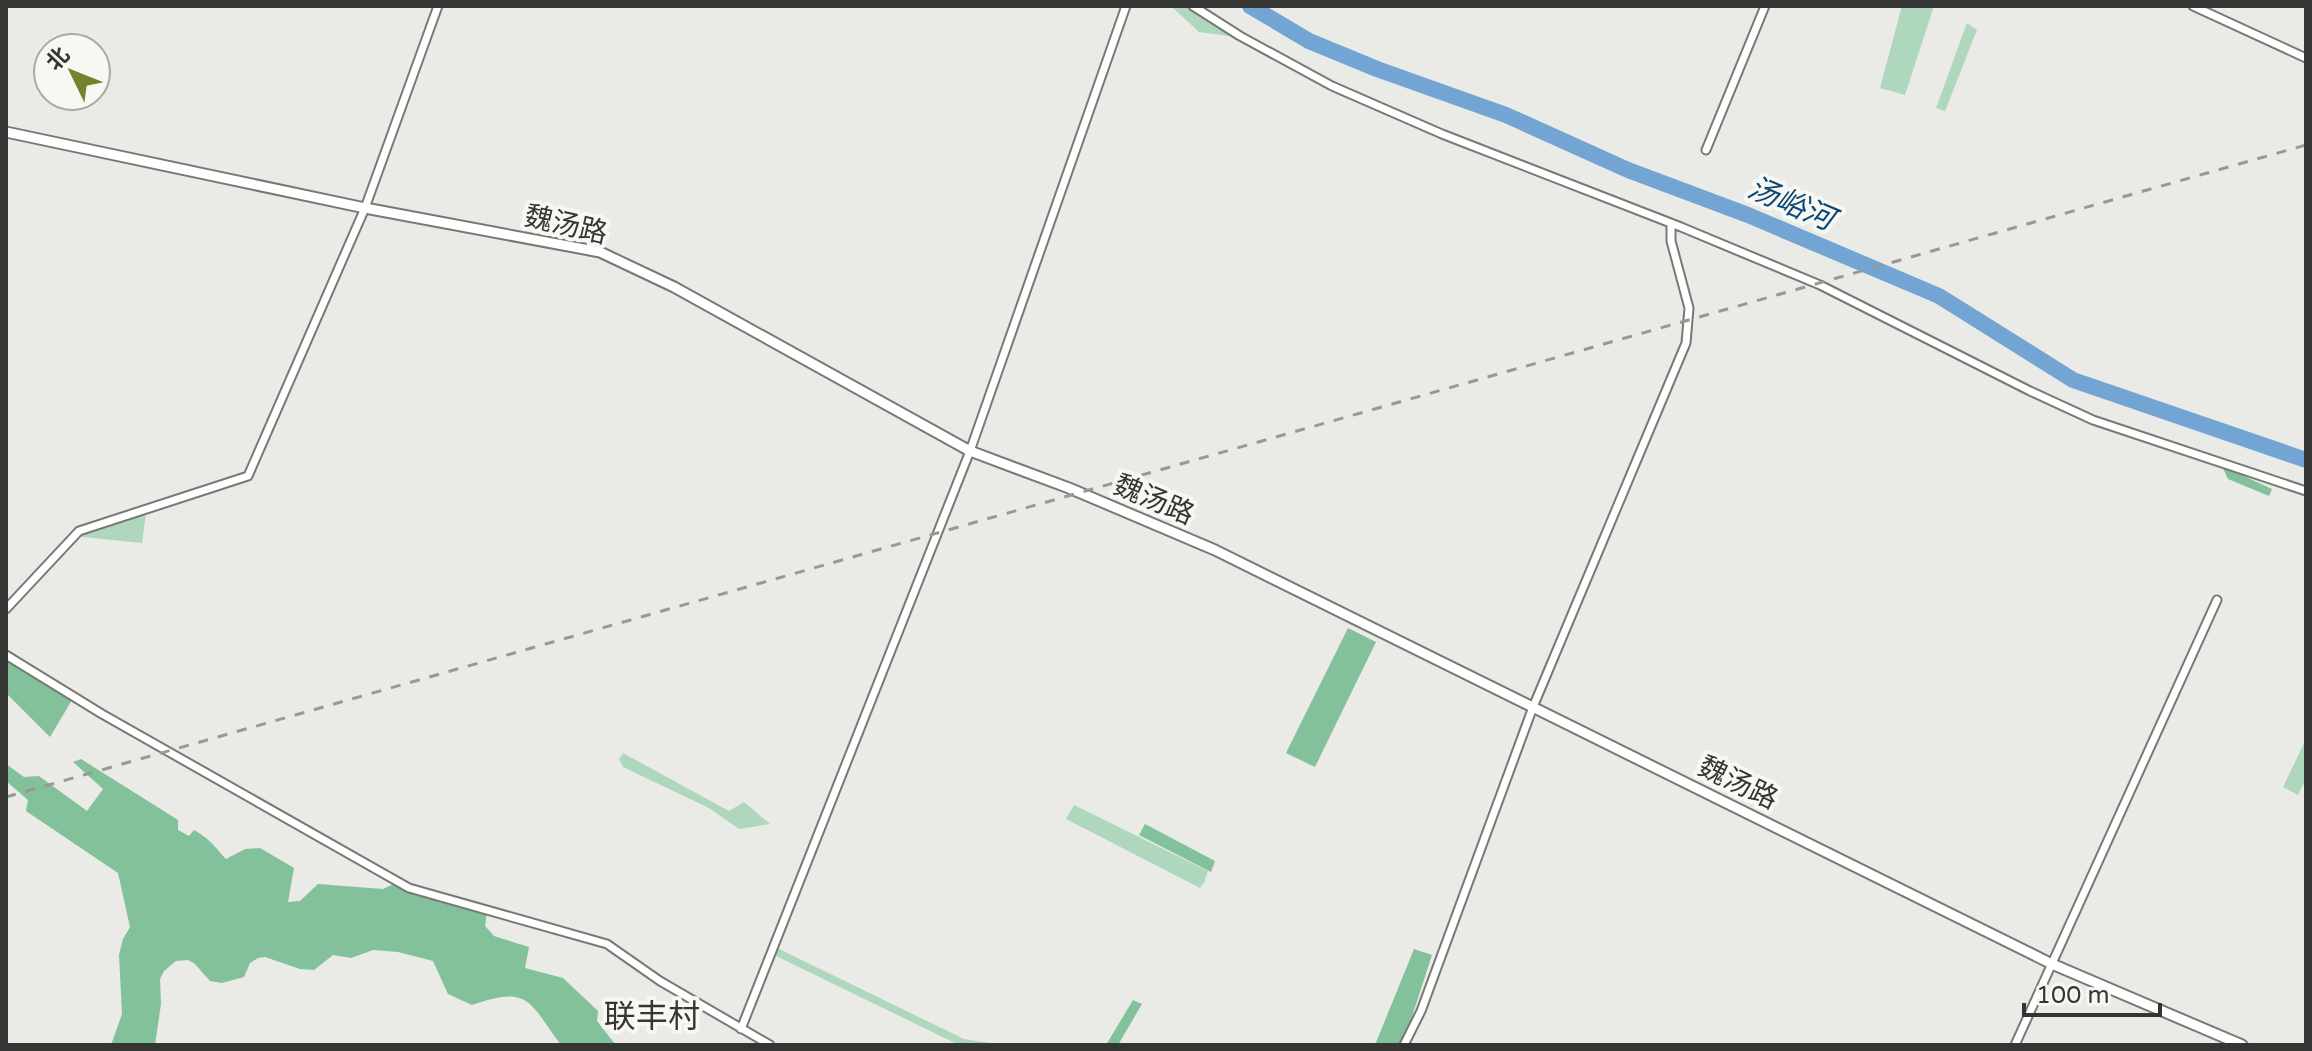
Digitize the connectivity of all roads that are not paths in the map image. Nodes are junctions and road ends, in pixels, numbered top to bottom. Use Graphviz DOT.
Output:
graph roads {
  1 [pos="438,6"];
  2 [pos="1126,6"];
  3 [pos="1193,6"];
  4 [pos="1765,6"];
  5 [pos="2193,6"];
  6 [pos="2306,58"];
  7 [pos="6,132"];
  8 [pos="1706,150"];
  9 [pos="365,208"];
  10 [pos="1671,223"];
  11 [pos="970,451"];
  12 [pos="2306,491"];
  13 [pos="2217,600"];
  14 [pos="6,609"];
  15 [pos="6,655"];
  16 [pos="1533,707"];
  17 [pos="2052,964"];
  18 [pos="741,1029"];
  19 [pos="770,1045"];
  20 [pos="1404,1045"];
  21 [pos="2015,1045"];
  22 [pos="2242,1045"];
  1 -- 9 [label="street"];
  2 -- 11 [label="street"];
  3 -- 10 [label="street"];
  4 -- 8 [label="street"];
  5 -- 6 [label="street"];
  7 -- 9 [label="street, 魏汤路"];
  9 -- 11 [label="street, 魏汤路"];
  9 -- 14 [label="street"];
  10 -- 12 [label="street"];
  10 -- 16 [label="street"];
  11 -- 16 [label="street, 魏汤路"];
  11 -- 18 [label="street"];
  13 -- 17 [label="street"];
  15 -- 18 [label="street"];
  16 -- 17 [label="street, 魏汤路"];
  16 -- 20 [label="street"];
  17 -- 21 [label="street"];
  17 -- 22 [label="street, 魏汤路"];
  18 -- 19 [label="street"];
}
